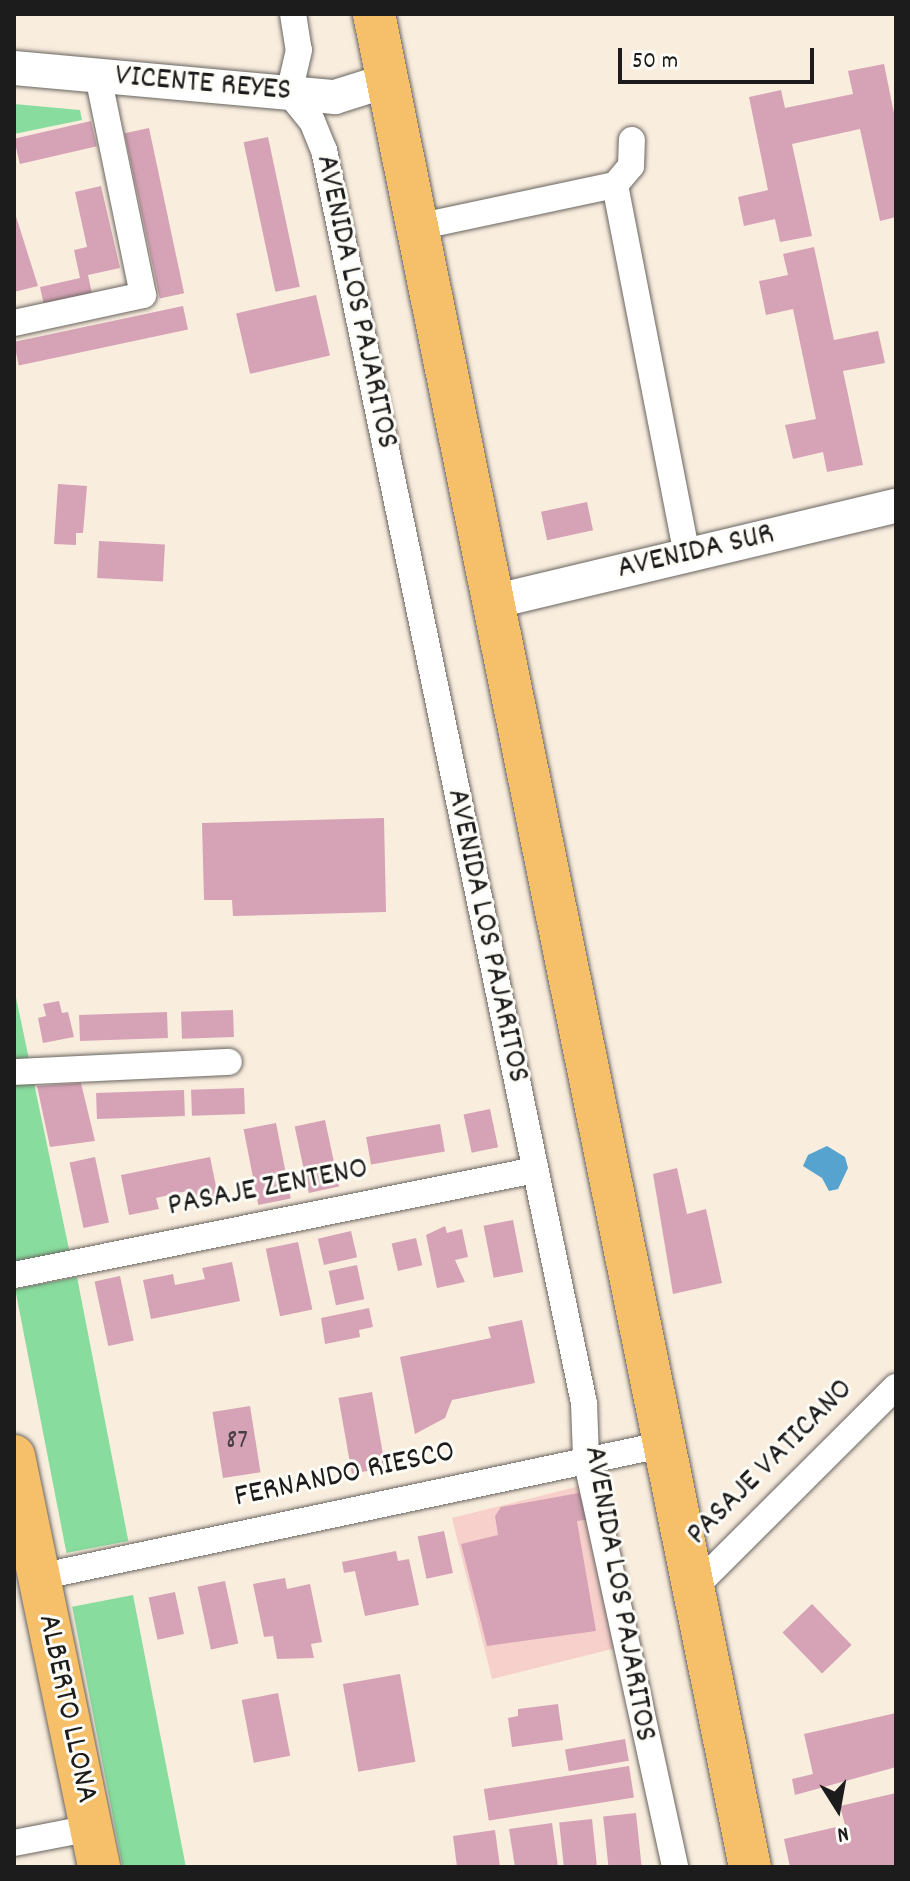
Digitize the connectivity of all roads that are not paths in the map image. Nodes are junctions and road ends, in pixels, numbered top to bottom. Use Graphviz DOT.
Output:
graph roads {
  1 [pos="293,14"];
  2 [pos="374,14"];
  3 [pos="14,68"];
  4 [pos="98,76"];
  5 [pos="389,80"];
  6 [pos="289,93"];
  7 [pos="632,140"];
  8 [pos="615,185"];
  9 [pos="417,227"];
  10 [pos="14,323"];
  11 [pos="896,506"];
  12 [pos="687,555"];
  13 [pos="496,601"];
  14 [pos="229,1062"];
  15 [pos="14,1072"];
  16 [pos="535,1170"];
  17 [pos="14,1275"];
  18 [pos="896,1387"];
  19 [pos="666,1444"];
  20 [pos="14,1456"];
  21 [pos="586,1458"];
  22 [pos="39,1577"];
  23 [pos="694,1588"];
  24 [pos="14,1843"];
  25 [pos="95,1848"];
  26 [pos="675,1867"];
  27 [pos="750,1867"];
  1 -- 6 [label="street"];
  2 -- 5 [label="main road"];
  3 -- 4 [label="street, VICENTE REYES"];
  4 -- 6 [label="street, VICENTE REYES"];
  4 -- 10 [label="street"];
  5 -- 6 [label="street, VICENTE REYES"];
  5 -- 9 [label="main road"];
  6 -- 16 [label="street, AVENIDA LOS PAJARITOS"];
  7 -- 8 [label="street"];
  8 -- 9 [label="street"];
  8 -- 12 [label="street"];
  9 -- 13 [label="main road"];
  11 -- 12 [label="street, AVENIDA SUR"];
  12 -- 13 [label="street, AVENIDA SUR"];
  13 -- 19 [label="main road"];
  14 -- 15 [label="street"];
  16 -- 17 [label="street, PASAJE ZENTENO"];
  16 -- 21 [label="street, AVENIDA LOS PAJARITOS"];
  18 -- 23 [label="street, PASAJE VATICANO"];
  19 -- 21 [label="street, FERNANDO RIESCO"];
  19 -- 23 [label="main road"];
  20 -- 22 [label="main road, ALBERTO LLONA"];
  21 -- 22 [label="street, FERNANDO RIESCO"];
  21 -- 26 [label="street, AVENIDA LOS PAJARITOS"];
  22 -- 25 [label="main road, ALBERTO LLONA"];
  23 -- 27 [label="main road"];
  24 -- 25 [label="street"];
}
